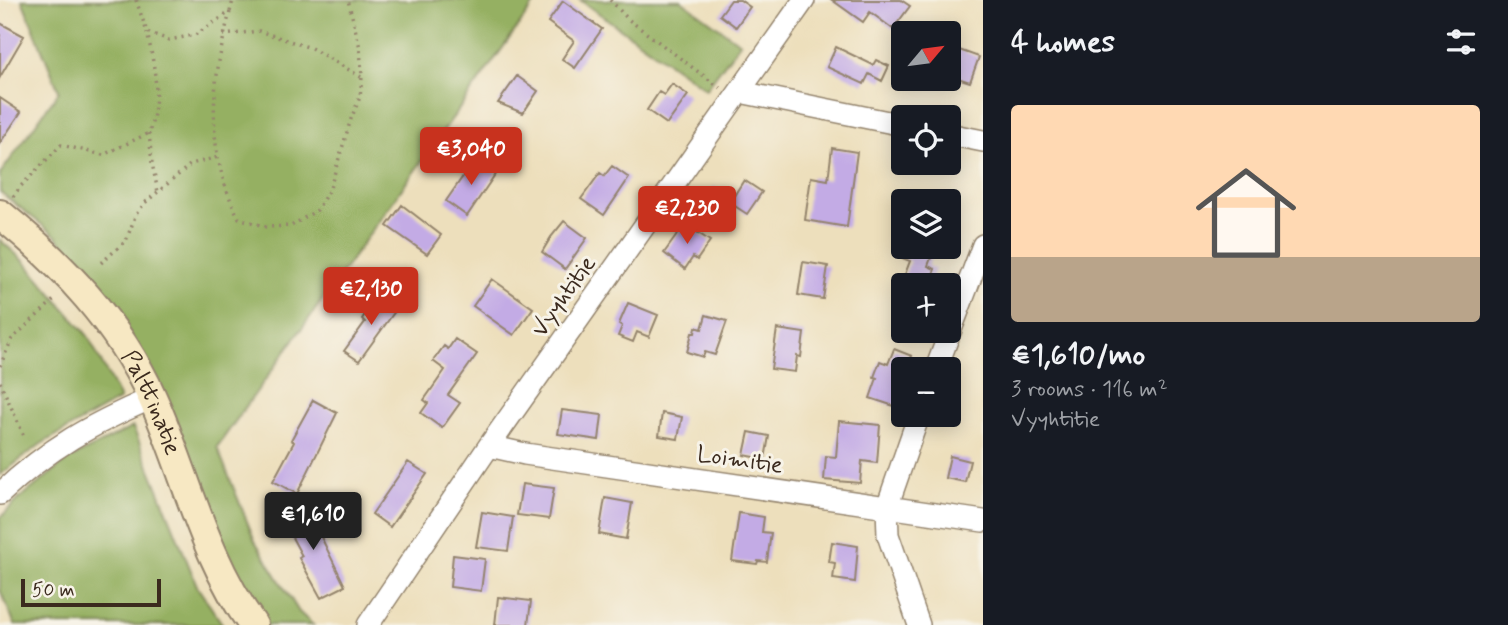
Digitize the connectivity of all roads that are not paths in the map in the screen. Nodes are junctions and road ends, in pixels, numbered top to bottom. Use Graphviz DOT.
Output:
graph roads {
  1 [pos="803,0"];
  2 [pos="730,90"];
  3 [pos="891,123"];
  4 [pos="961,137"];
  5 [pos="983,141"];
  6 [pos="1,214"];
  7 [pos="983,245"];
  8 [pos="941,357"];
  9 [pos="152,398"];
  10 [pos="915,427"];
  11 [pos="489,446"];
  12 [pos="0,494"];
  13 [pos="887,507"];
  14 [pos="983,520"];
  15 [pos="253,625"];
  16 [pos="368,625"];
  17 [pos="919,625"];
  1 -- 2 [label="street, Vyyhtitie"];
  2 -- 3 [label="street"];
  2 -- 11 [label="street, Vyyhtitie"];
  4 -- 5 [label="street"];
  6 -- 9 [label="street, Palttinatie"];
  7 -- 8 [label="street"];
  9 -- 12 [label="street"];
  9 -- 15 [label="street, Palttinatie"];
  10 -- 13 [label="street"];
  11 -- 13 [label="street, Loimitie"];
  11 -- 16 [label="street, Vyyhtitie"];
  13 -- 14 [label="street, Loimitie"];
  13 -- 17 [label="street"];
}
